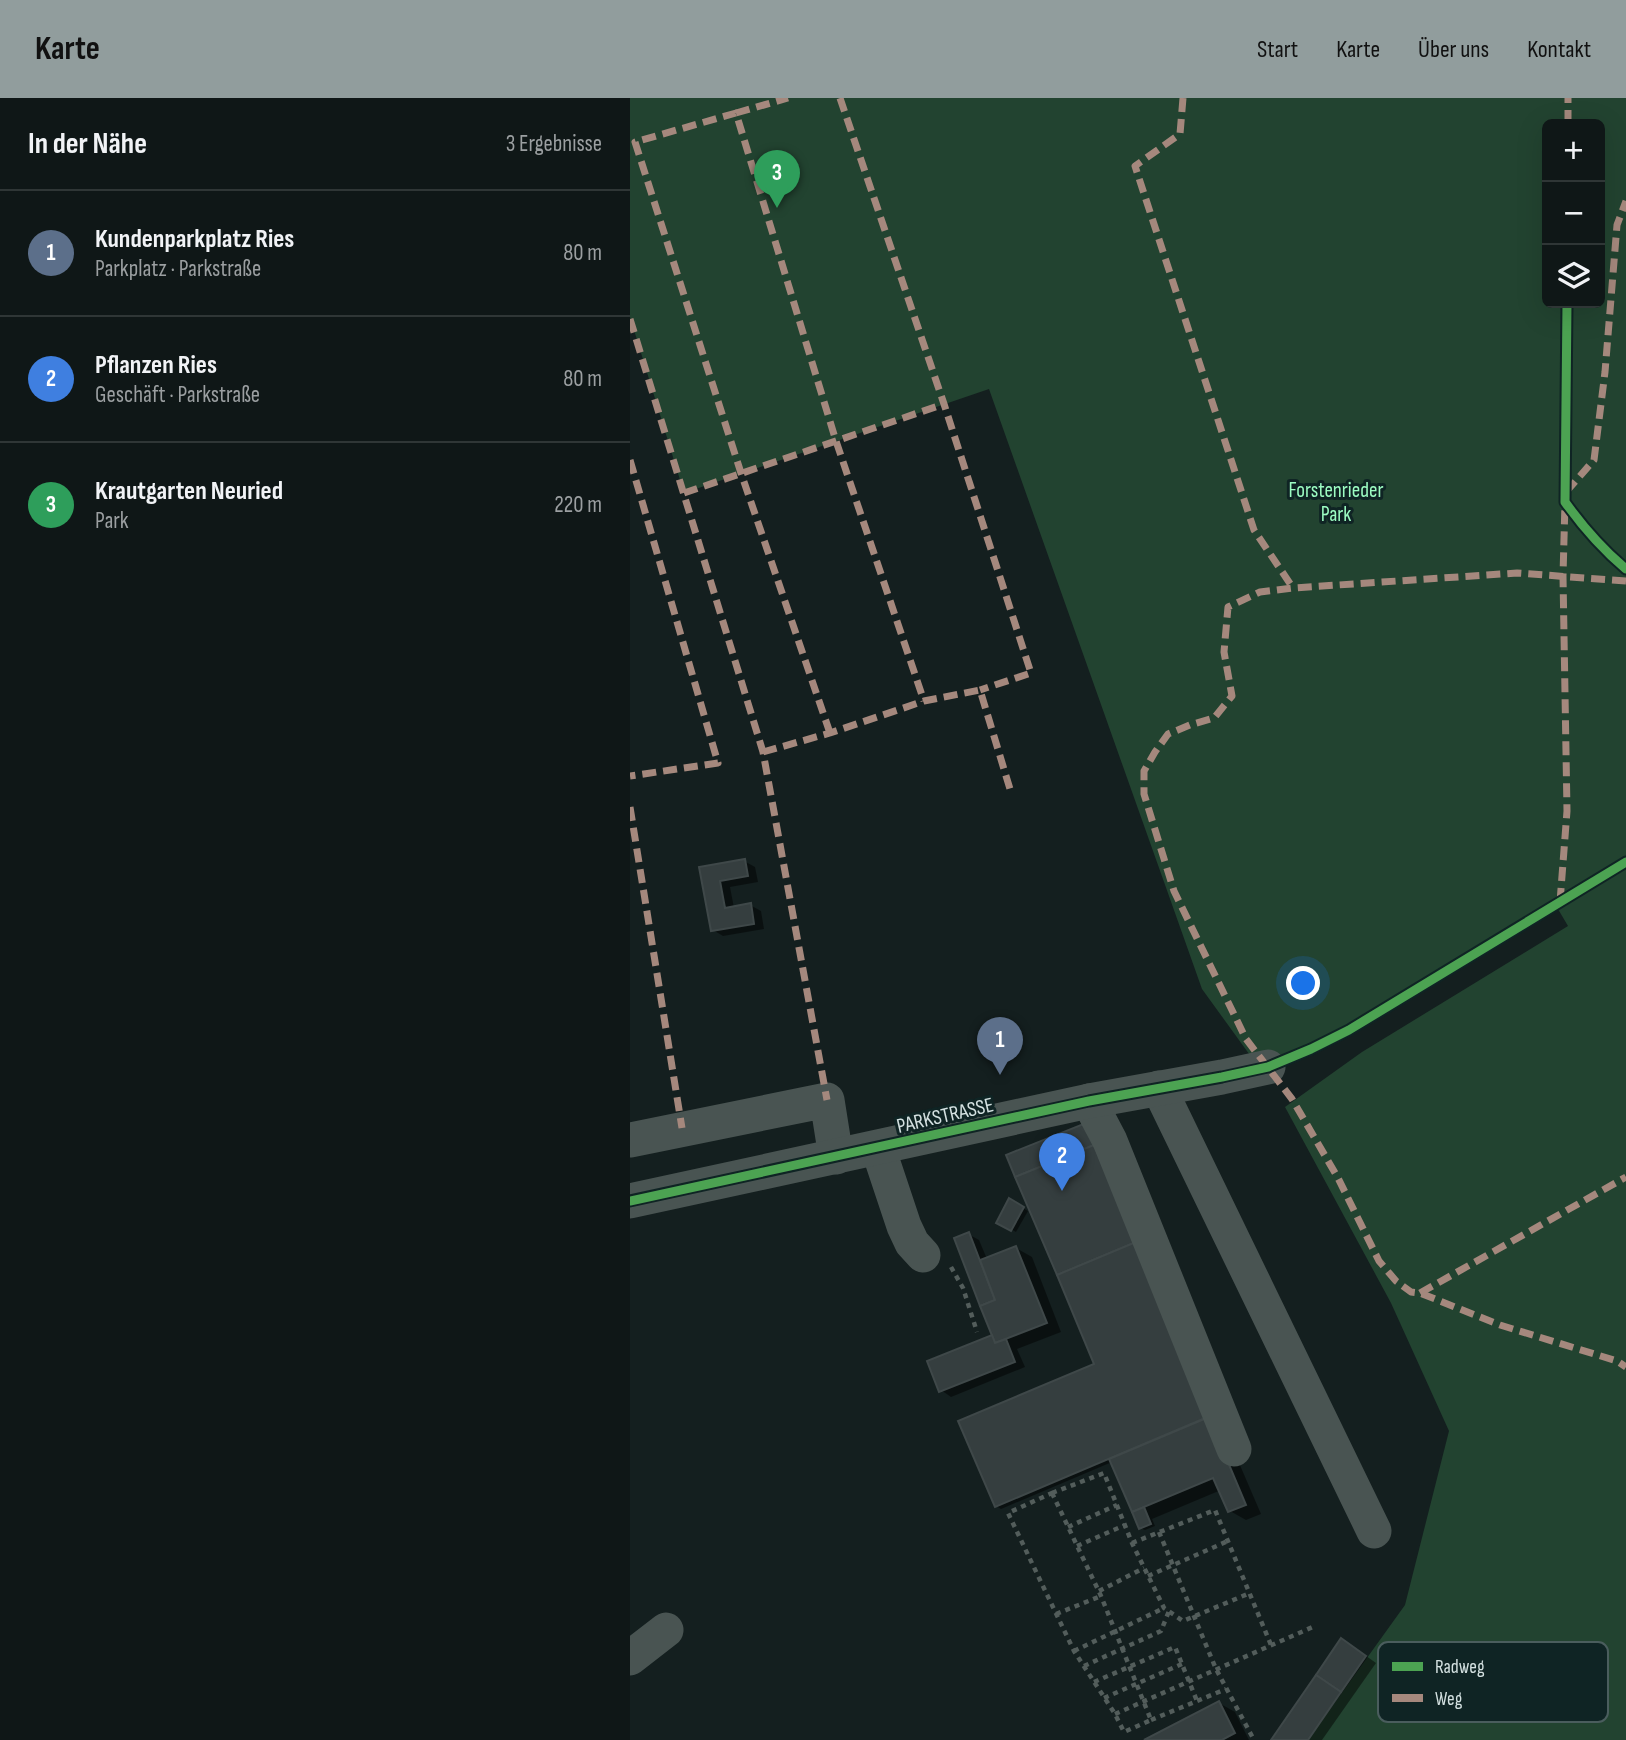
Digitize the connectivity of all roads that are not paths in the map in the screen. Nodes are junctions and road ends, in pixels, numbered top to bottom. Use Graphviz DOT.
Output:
graph roads {
  1 [pos="1268,1067"];
  2 [pos="1159,1088"];
  3 [pos="1089,1101"];
  4 [pos="630,1140"];
  5 [pos="878,1148"];
  6 [pos="836,1157"];
  7 [pos="630,1201"];
  8 [pos="923,1255"];
  9 [pos="1234,1449"];
  10 [pos="1374,1531"];
  11 [pos="666,1630"];
  12 [pos="630,1658"];
  1 -- 2 [label="street, PARKSTRASSE"];
  2 -- 3 [label="street, PARKSTRASSE"];
  2 -- 10 [label="street"];
  3 -- 5 [label="street, PARKSTRASSE"];
  3 -- 9 [label="street"];
  4 -- 6 [label="street"];
  5 -- 6 [label="street, PARKSTRASSE"];
  5 -- 8 [label="street"];
  6 -- 7 [label="street, PARKSTRASSE"];
  11 -- 12 [label="street"];
}
